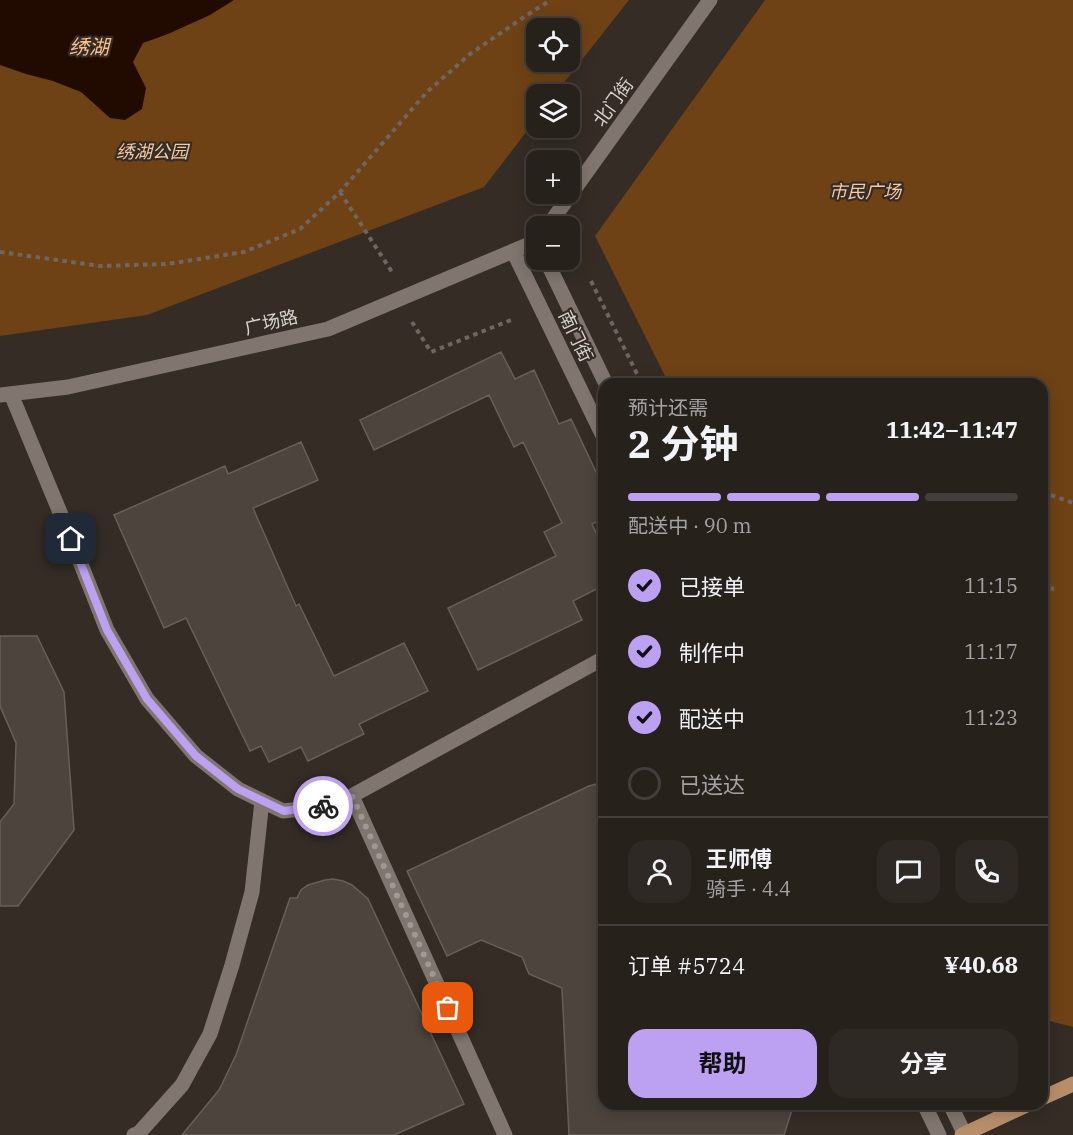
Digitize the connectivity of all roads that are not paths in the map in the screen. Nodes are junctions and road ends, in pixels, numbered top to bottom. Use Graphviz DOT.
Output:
graph roads {
  1 [pos="710,0"];
  2 [pos="555,216"];
  3 [pos="526,246"];
  4 [pos="513,251"];
  5 [pos="551,270"];
  6 [pos="603,378"];
  7 [pos="5,394"];
  8 [pos="598,426"];
  9 [pos="598,661"];
  10 [pos="352,796"];
  11 [pos="262,801"];
  12 [pos="1073,1084"];
  13 [pos="1048,1095"];
  14 [pos="927,1110"];
  15 [pos="953,1110"];
  16 [pos="1016,1110"];
  17 [pos="134,1135"];
  18 [pos="505,1135"];
  19 [pos="939,1135"];
  20 [pos="964,1135"];
  1 -- 2 [label="street, 北门街"];
  3 -- 4 [label="street, 广场路"];
  4 -- 7 [label="street, 广场路"];
  4 -- 8 [label="street, 南门街"];
  5 -- 6 [label="street, 南门街"];
  7 -- 11 [label="street"];
  9 -- 10 [label="street"];
  10 -- 11 [label="street"];
  10 -- 18 [label="street"];
  11 -- 17 [label="street"];
  12 -- 13 [label="main road"];
  14 -- 19 [label="street"];
  15 -- 20 [label="street"];
  16 -- 20 [label="main road"];
}
